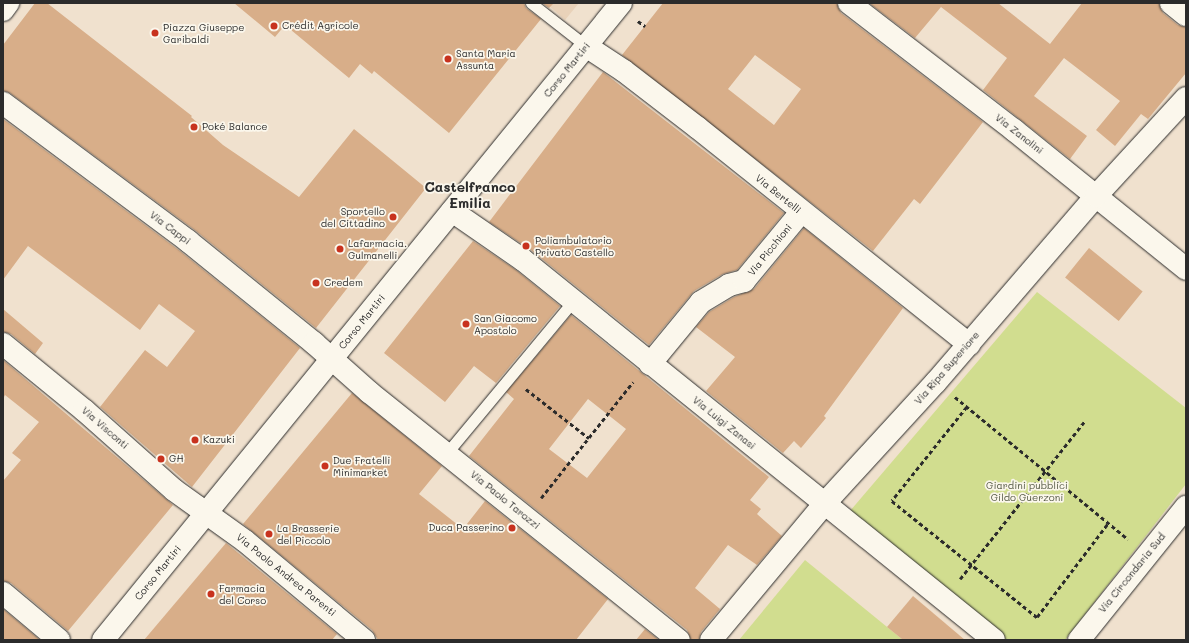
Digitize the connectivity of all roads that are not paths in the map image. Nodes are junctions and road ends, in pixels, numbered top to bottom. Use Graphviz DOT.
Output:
graph roads {
  1 [pos="8,3"];
  2 [pos="531,3"];
  3 [pos="621,3"];
  4 [pos="849,3"];
  5 [pos="1171,3"];
  6 [pos="3,10"];
  7 [pos="1186,15"];
  8 [pos="586,46"];
  9 [pos="1186,98"];
  10 [pos="3,102"];
  11 [pos="1096,196"];
  12 [pos="452,211"];
  13 [pos="801,212"];
  14 [pos="1186,269"];
  15 [pos="573,301"];
  16 [pos="3,344"];
  17 [pos="969,344"];
  18 [pos="332,359"];
  19 [pos="649,363"];
  20 [pos="446,454"];
  21 [pos="825,503"];
  22 [pos="1186,507"];
  23 [pos="206,513"];
  24 [pos="3,593"];
  25 [pos="59,640"];
  26 [pos="103,640"];
  27 [pos="364,640"];
  28 [pos="679,640"];
  29 [pos="711,640"];
  30 [pos="994,640"];
  31 [pos="1079,640"];
  1 -- 6 [label="street"];
  2 -- 8 [label="lane"];
  3 -- 8 [label="street, Corso Martiri"];
  4 -- 11 [label="street, Via Zanolini"];
  5 -- 7 [label="street"];
  8 -- 12 [label="street, Corso Martiri"];
  8 -- 13 [label="street, Via Bertelli"];
  9 -- 11 [label="street, Via Ripa Superiore"];
  10 -- 18 [label="street, Via Cappi"];
  11 -- 14 [label="street, Via Zanolini"];
  11 -- 17 [label="street, Via Ripa Superiore"];
  12 -- 15 [label="street, Via Luigi Zanasi"];
  12 -- 18 [label="street, Corso Martiri"];
  13 -- 17 [label="street, Via Bertelli"];
  13 -- 19 [label="street, Via Picchioni"];
  15 -- 19 [label="street, Via Luigi Zanasi"];
  15 -- 20 [label="lane"];
  16 -- 23 [label="street, Via Visconti"];
  17 -- 21 [label="street, Via Ripa Superiore"];
  18 -- 20 [label="street, Via Paolo Tarozzi"];
  18 -- 23 [label="street, Corso Martiri"];
  19 -- 21 [label="street, Via Luigi Zanasi"];
  20 -- 28 [label="street, Via Paolo Tarozzi"];
  21 -- 29 [label="street, Via Ripa Superiore"];
  21 -- 30 [label="street, Via Luigi Zanasi"];
  22 -- 31 [label="street, Via Circondaria Sud"];
  23 -- 26 [label="street, Corso Martiri"];
  23 -- 27 [label="street, Via Paolo Andrea Parenti"];
  24 -- 25 [label="street"];
}
